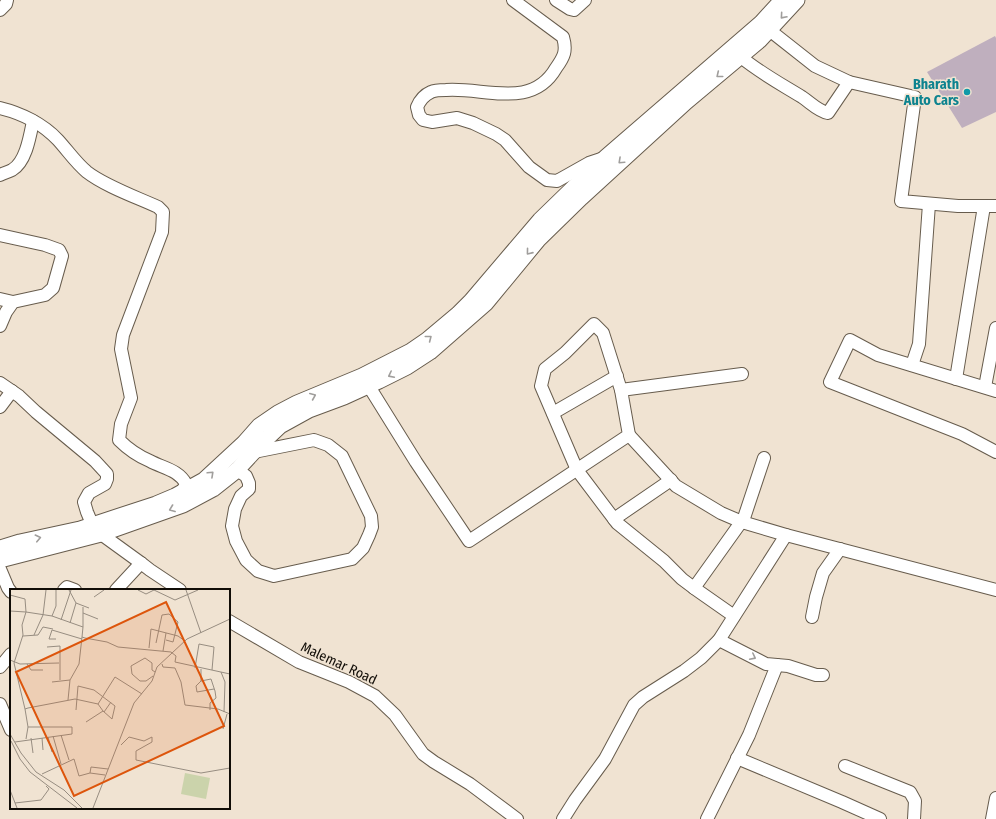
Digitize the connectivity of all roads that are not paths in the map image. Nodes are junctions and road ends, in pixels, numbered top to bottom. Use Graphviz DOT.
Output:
graph roads {
  1 [pos="7,0"];
  2 [pos="512,0"];
  3 [pos="556,0"];
  4 [pos="585,0"];
  5 [pos="782,0"];
  6 [pos="797,0"];
  7 [pos="0,10"];
  8 [pos="765,27"];
  9 [pos="741,57"];
  10 [pos="849,82"];
  11 [pos="0,108"];
  12 [pos="33,121"];
  13 [pos="606,157"];
  14 [pos="0,174"];
  15 [pos="577,193"];
  16 [pos="929,204"];
  17 [pos="990,206"];
  18 [pos="0,235"];
  19 [pos="0,298"];
  20 [pos="13,302"];
  21 [pos="0,326"];
  22 [pos="996,328"];
  23 [pos="912,366"];
  24 [pos="742,374"];
  25 [pos="617,376"];
  26 [pos="956,379"];
  27 [pos="365,381"];
  28 [pos="0,383"];
  29 [pos="990,389"];
  30 [pos="621,390"];
  31 [pos="12,391"];
  32 [pos="0,407"];
  33 [pos="553,414"];
  34 [pos="629,435"];
  35 [pos="254,452"];
  36 [pos="996,452"];
  37 [pos="764,458"];
  38 [pos="237,470"];
  39 [pos="577,470"];
  40 [pos="671,480"];
  41 [pos="182,492"];
  42 [pos="614,519"];
  43 [pos="742,522"];
  44 [pos="97,529"];
  45 [pos="786,535"];
  46 [pos="0,548"];
  47 [pos="840,549"];
  48 [pos="0,560"];
  49 [pos="141,562"];
  50 [pos="0,569"];
  51 [pos="694,588"];
  52 [pos="117,589"];
  53 [pos="178,589"];
  54 [pos="996,590"];
  55 [pos="10,591"];
  56 [pos="734,616"];
  57 [pos="812,617"];
  58 [pos="230,622"];
  59 [pos="719,640"];
  60 [pos="10,655"];
  61 [pos="778,665"];
  62 [pos="0,667"];
  63 [pos="823,675"];
  64 [pos="0,704"];
  65 [pos="10,728"];
  66 [pos="737,758"];
  67 [pos="845,766"];
  68 [pos="996,798"];
  69 [pos="517,819"];
  70 [pos="563,819"];
  71 [pos="706,819"];
  72 [pos="880,819"];
  73 [pos="914,819"];
  74 [pos="992,819"];
  1 -- 7 [label="street"];
  2 -- 13 [label="street"];
  3 -- 4 [label="street"];
  5 -- 8 [label="main road"];
  6 -- 8 [label="main road, one-way"];
  8 -- 9 [label="main road"];
  8 -- 10 [label="street"];
  8 -- 13 [label="main road"];
  9 -- 10 [label="street"];
  9 -- 15 [label="main road, one-way"];
  10 -- 16 [label="street"];
  11 -- 12 [label="street"];
  12 -- 14 [label="street"];
  12 -- 41 [label="street"];
  13 -- 15 [label="main road"];
  15 -- 27 [label="main road"];
  16 -- 17 [label="street"];
  16 -- 23 [label="street"];
  17 -- 26 [label="street"];
  18 -- 20 [label="street"];
  19 -- 20 [label="street"];
  20 -- 21 [label="street"];
  22 -- 29 [label="street"];
  23 -- 26 [label="street"];
  23 -- 36 [label="street"];
  24 -- 30 [label="street"];
  25 -- 30 [label="street"];
  25 -- 33 [label="street"];
  25 -- 33 [label="street"];
  26 -- 29 [label="street"];
  27 -- 35 [label="main road"];
  27 -- 39 [label="street"];
  41 -- 27 [label="main road, one-way"];
  28 -- 31 [label="street"];
  30 -- 34 [label="street"];
  31 -- 32 [label="street"];
  31 -- 44 [label="street"];
  33 -- 39 [label="street"];
  34 -- 39 [label="street"];
  34 -- 40 [label="street"];
  35 -- 38 [label="main road"];
  35 -- 38 [label="street"];
  37 -- 43 [label="street"];
  38 -- 44 [label="main road, one-way"];
  39 -- 42 [label="street"];
  40 -- 42 [label="street"];
  40 -- 43 [label="street"];
  41 -- 44 [label="main road"];
  42 -- 51 [label="street"];
  43 -- 45 [label="street"];
  43 -- 51 [label="street"];
  46 -- 44 [label="main road, one-way"];
  44 -- 48 [label="main road"];
  44 -- 49 [label="street"];
  45 -- 47 [label="street"];
  45 -- 56 [label="street"];
  47 -- 54 [label="street"];
  47 -- 57 [label="street"];
  49 -- 52 [label="street"];
  49 -- 53 [label="street"];
  50 -- 55 [label="street"];
  51 -- 56 [label="street"];
  56 -- 59 [label="street"];
  58 -- 69 [label="street, Malemar Road"];
  59 -- 61 [label="street, one-way"];
  59 -- 70 [label="street"];
  60 -- 62 [label="street"];
  61 -- 63 [label="street"];
  61 -- 66 [label="street"];
  64 -- 65 [label="street"];
  66 -- 71 [label="street"];
  66 -- 72 [label="street"];
  67 -- 73 [label="street"];
  68 -- 74 [label="street"];
}
